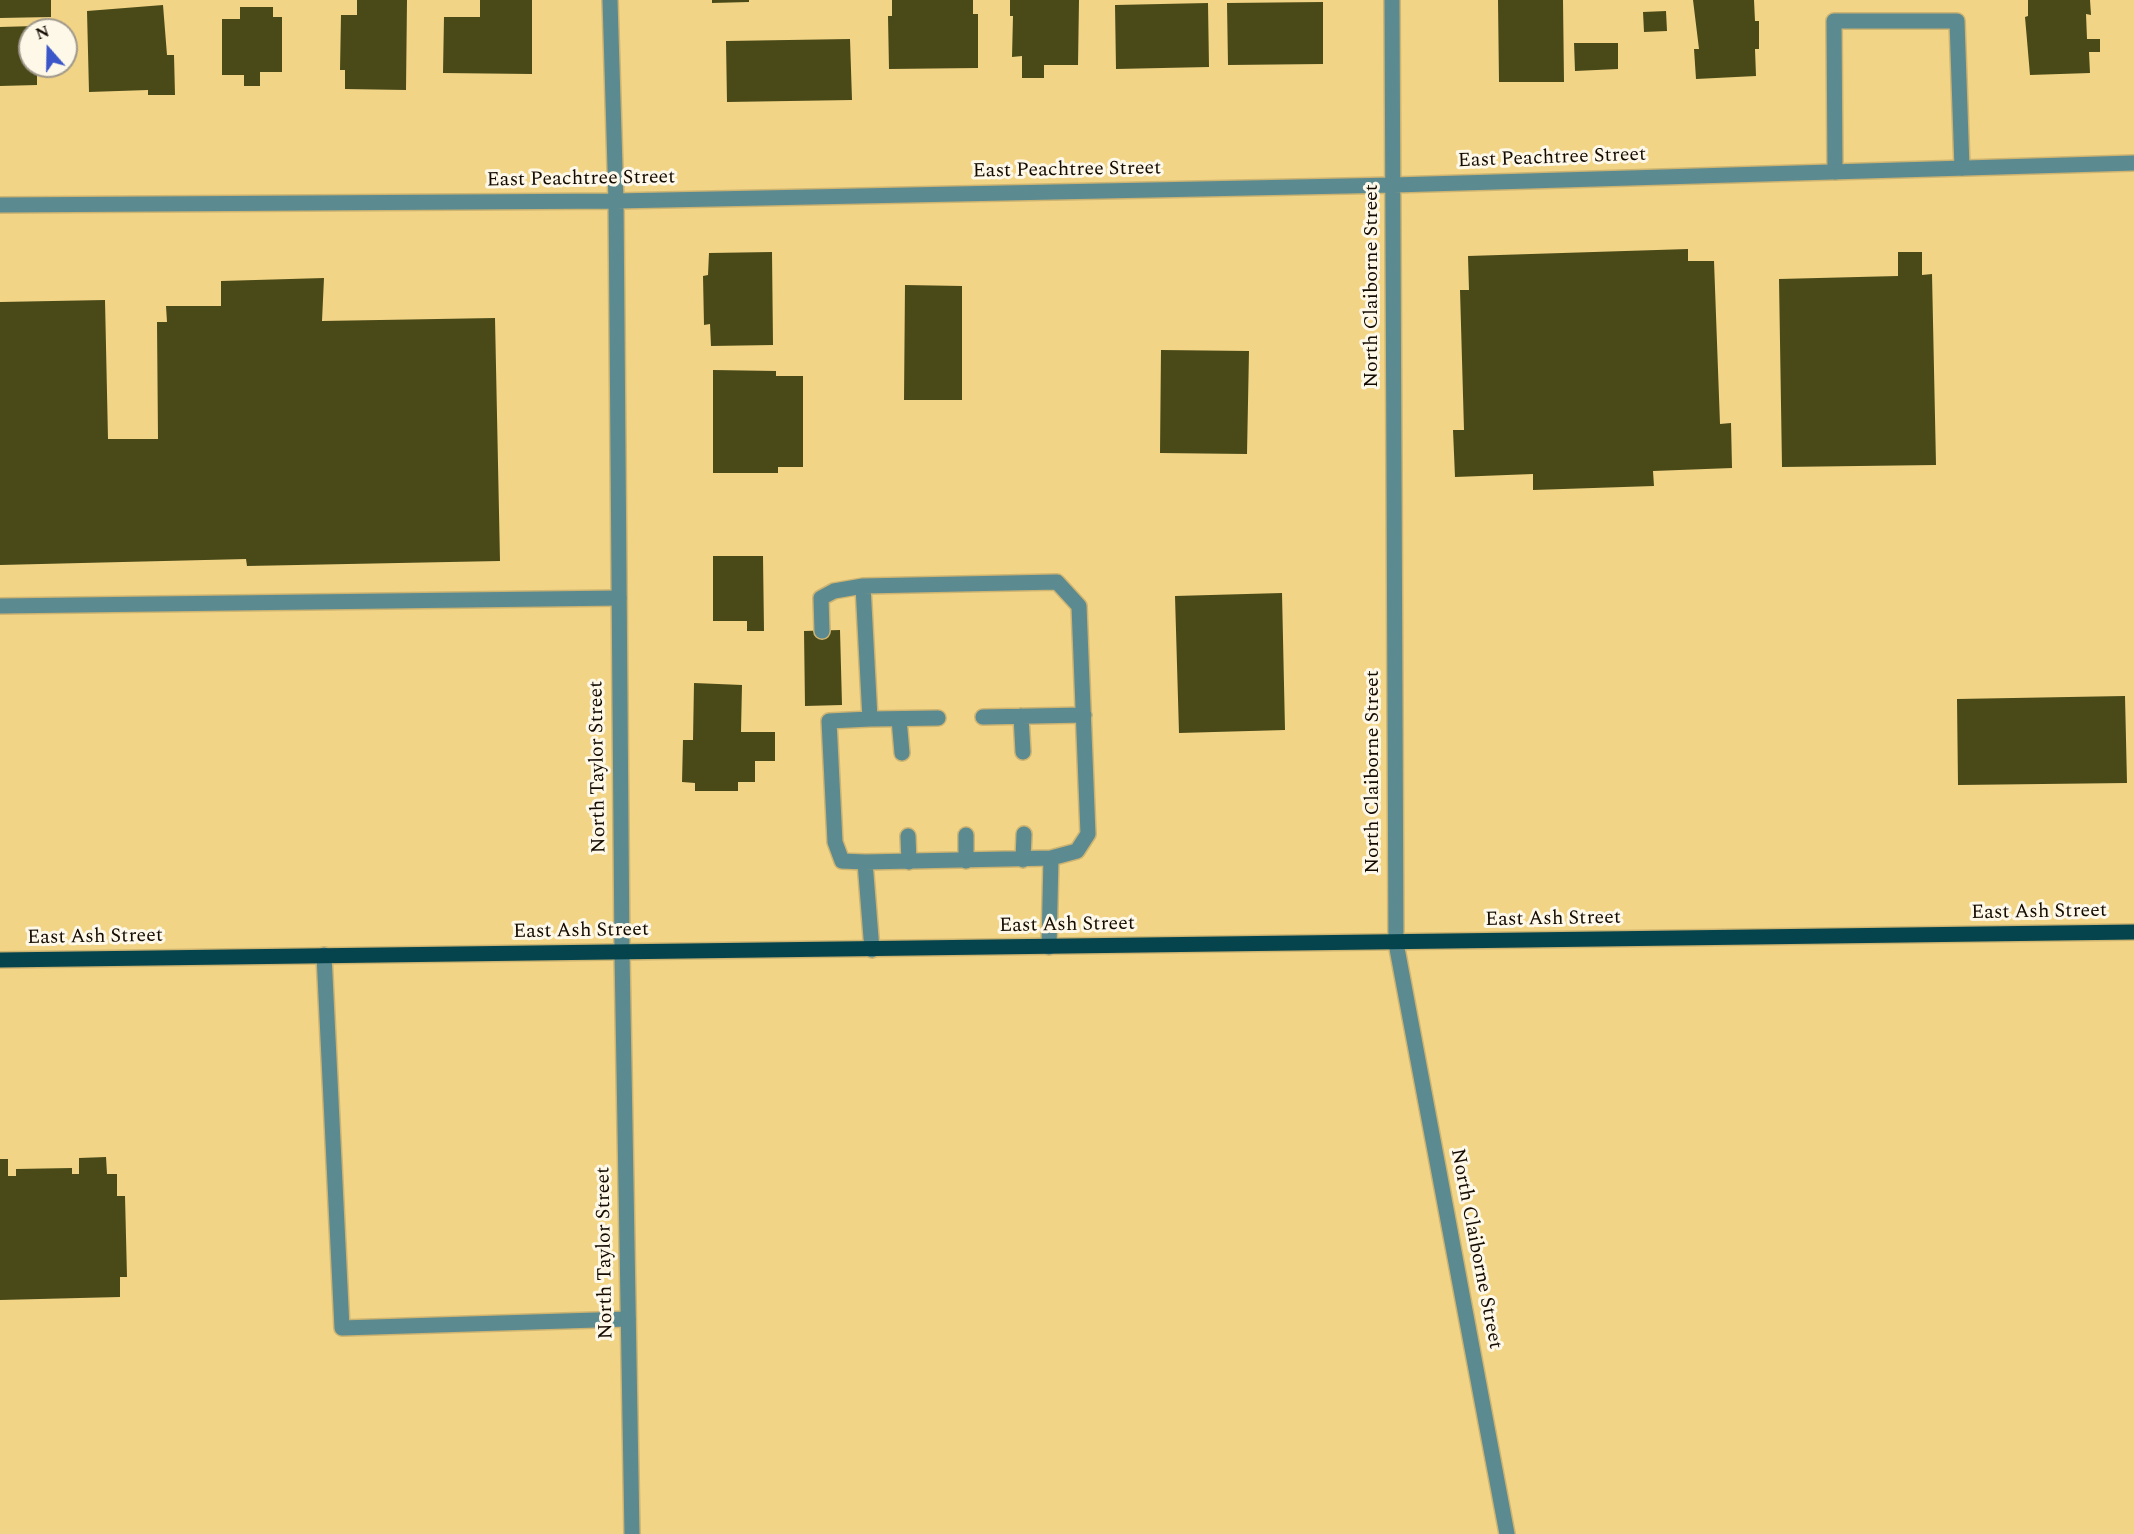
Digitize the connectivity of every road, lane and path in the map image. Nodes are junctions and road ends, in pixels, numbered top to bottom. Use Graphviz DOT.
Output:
graph roads {
  1 [pos="610,0"];
  2 [pos="1392,0"];
  3 [pos="2134,163"];
  4 [pos="1962,168"];
  5 [pos="1835,172"];
  6 [pos="1394,185"];
  7 [pos="616,201"];
  8 [pos="0,205"];
  9 [pos="863,586"];
  10 [pos="619,598"];
  11 [pos="0,606"];
  12 [pos="822,631"];
  13 [pos="827,705"];
  14 [pos="1084,715"];
  15 [pos="1021,716"];
  16 [pos="982,717"];
  17 [pos="938,718"];
  18 [pos="870,719"];
  19 [pos="899,719"];
  20 [pos="829,722"];
  21 [pos="1023,752"];
  22 [pos="902,753"];
  23 [pos="1024,834"];
  24 [pos="966,835"];
  25 [pos="908,836"];
  26 [pos="1051,858"];
  27 [pos="1023,860"];
  28 [pos="966,861"];
  29 [pos="865,862"];
  30 [pos="909,862"];
  31 [pos="2134,932"];
  32 [pos="1396,943"];
  33 [pos="1049,947"];
  34 [pos="872,950"];
  35 [pos="622,953"];
  36 [pos="324,955"];
  37 [pos="0,960"];
  38 [pos="628,1319"];
  39 [pos="632,1534"];
  40 [pos="1507,1534"];
  1 -- 7 [label="street, North Taylor Street"];
  2 -- 6 [label="street, North Claiborne Street"];
  3 -- 4 [label="street, East Peachtree Street"];
  4 -- 5 [label="street, East Peachtree Street"];
  4 -- 5 [label="street"];
  5 -- 6 [label="street, East Peachtree Street"];
  6 -- 7 [label="street, East Peachtree Street"];
  6 -- 32 [label="street, North Claiborne Street"];
  7 -- 8 [label="street, East Peachtree Street"];
  7 -- 10 [label="street, North Taylor Street"];
  9 -- 12 [label="street"];
  9 -- 14 [label="street"];
  9 -- 18 [label="street"];
  10 -- 11 [label="street"];
  10 -- 35 [label="street, North Taylor Street"];
  13 -- 20 [label="street"];
  14 -- 15 [label="street"];
  14 -- 26 [label="street"];
  15 -- 16 [label="street"];
  15 -- 21 [label="street"];
  17 -- 19 [label="street"];
  18 -- 19 [label="street"];
  18 -- 20 [label="street"];
  19 -- 22 [label="street"];
  20 -- 29 [label="street"];
  23 -- 27 [label="street"];
  24 -- 28 [label="street"];
  25 -- 30 [label="street"];
  26 -- 27 [label="street"];
  26 -- 33 [label="street"];
  27 -- 28 [label="street"];
  28 -- 30 [label="street"];
  29 -- 30 [label="street"];
  29 -- 34 [label="street"];
  31 -- 32 [label="main road, East Ash Street"];
  32 -- 33 [label="main road, East Ash Street"];
  32 -- 40 [label="street, North Claiborne Street"];
  33 -- 34 [label="main road, East Ash Street"];
  34 -- 35 [label="main road, East Ash Street"];
  35 -- 36 [label="main road, East Ash Street"];
  35 -- 38 [label="street, North Taylor Street"];
  36 -- 37 [label="main road, East Ash Street"];
  36 -- 38 [label="street"];
  38 -- 39 [label="street, North Taylor Street"];
}
